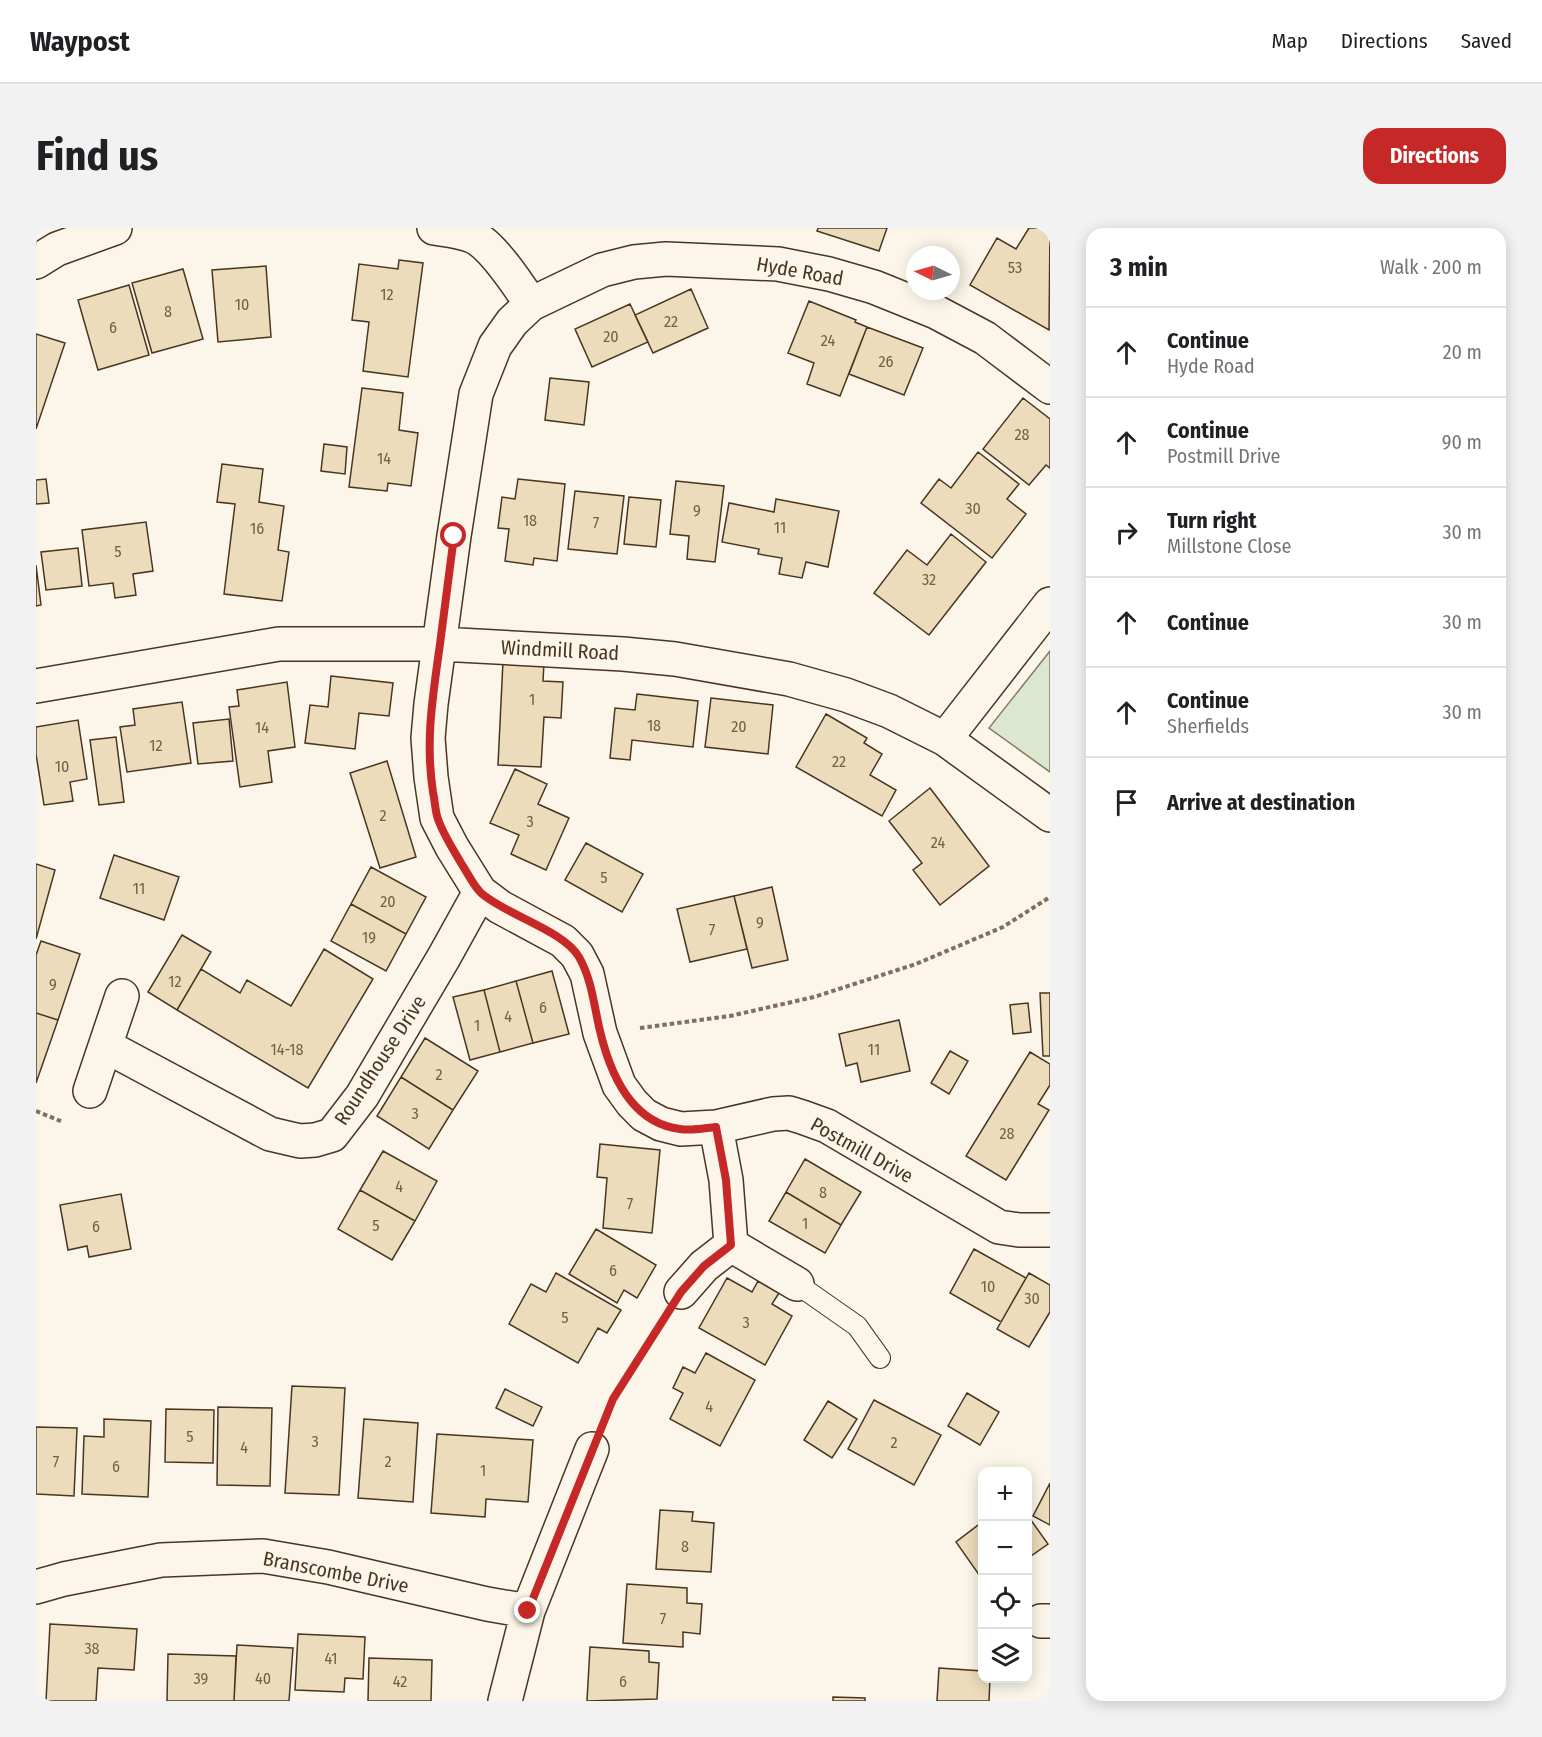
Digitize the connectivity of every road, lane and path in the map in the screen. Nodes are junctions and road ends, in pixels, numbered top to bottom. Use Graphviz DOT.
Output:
graph roads {
  1 [pos="116,228"];
  2 [pos="434,228"];
  3 [pos="36,262"];
  4 [pos="531,304"];
  5 [pos="1050,387"];
  6 [pos="1050,604"];
  7 [pos="440,644"];
  8 [pos="36,686"];
  9 [pos="945,739"];
  10 [pos="1050,815"];
  11 [pos="480,892"];
  12 [pos="1050,897"];
  13 [pos="122,996"];
  14 [pos="600,1033"];
  15 [pos="106,1044"];
  16 [pos="90,1091"];
  17 [pos="716,1127"];
  18 [pos="1050,1230"];
  19 [pos="731,1245"];
  20 [pos="797,1284"];
  21 [pos="681,1292"];
  22 [pos="880,1358"];
  23 [pos="592,1449"];
  24 [pos="36,1587"];
  25 [pos="528,1611"];
  26 [pos="505,1701"];
  1 -- 3 [label="street"];
  2 -- 4 [label="street"];
  4 -- 5 [label="street, Hyde Road"];
  4 -- 7 [label="street, Hyde Road"];
  6 -- 9 [label="street"];
  7 -- 8 [label="street, Windmill Road"];
  7 -- 9 [label="street, Windmill Road"];
  7 -- 11 [label="street, Postmill Drive"];
  9 -- 10 [label="street, Windmill Road"];
  11 -- 14 [label="street, Postmill Drive"];
  11 -- 15 [label="street, Roundhouse Drive"];
  12 -- 14 [label="path"];
  13 -- 15 [label="street"];
  14 -- 17 [label="street, Postmill Drive"];
  15 -- 16 [label="street"];
  17 -- 18 [label="street, Postmill Drive"];
  17 -- 19 [label="street"];
  19 -- 20 [label="street"];
  19 -- 21 [label="street"];
  20 -- 22 [label="lane"];
  21 -- 23 [label="path"];
  23 -- 25 [label="street"];
  24 -- 25 [label="street, Branscombe Drive"];
  25 -- 26 [label="street"];
}
